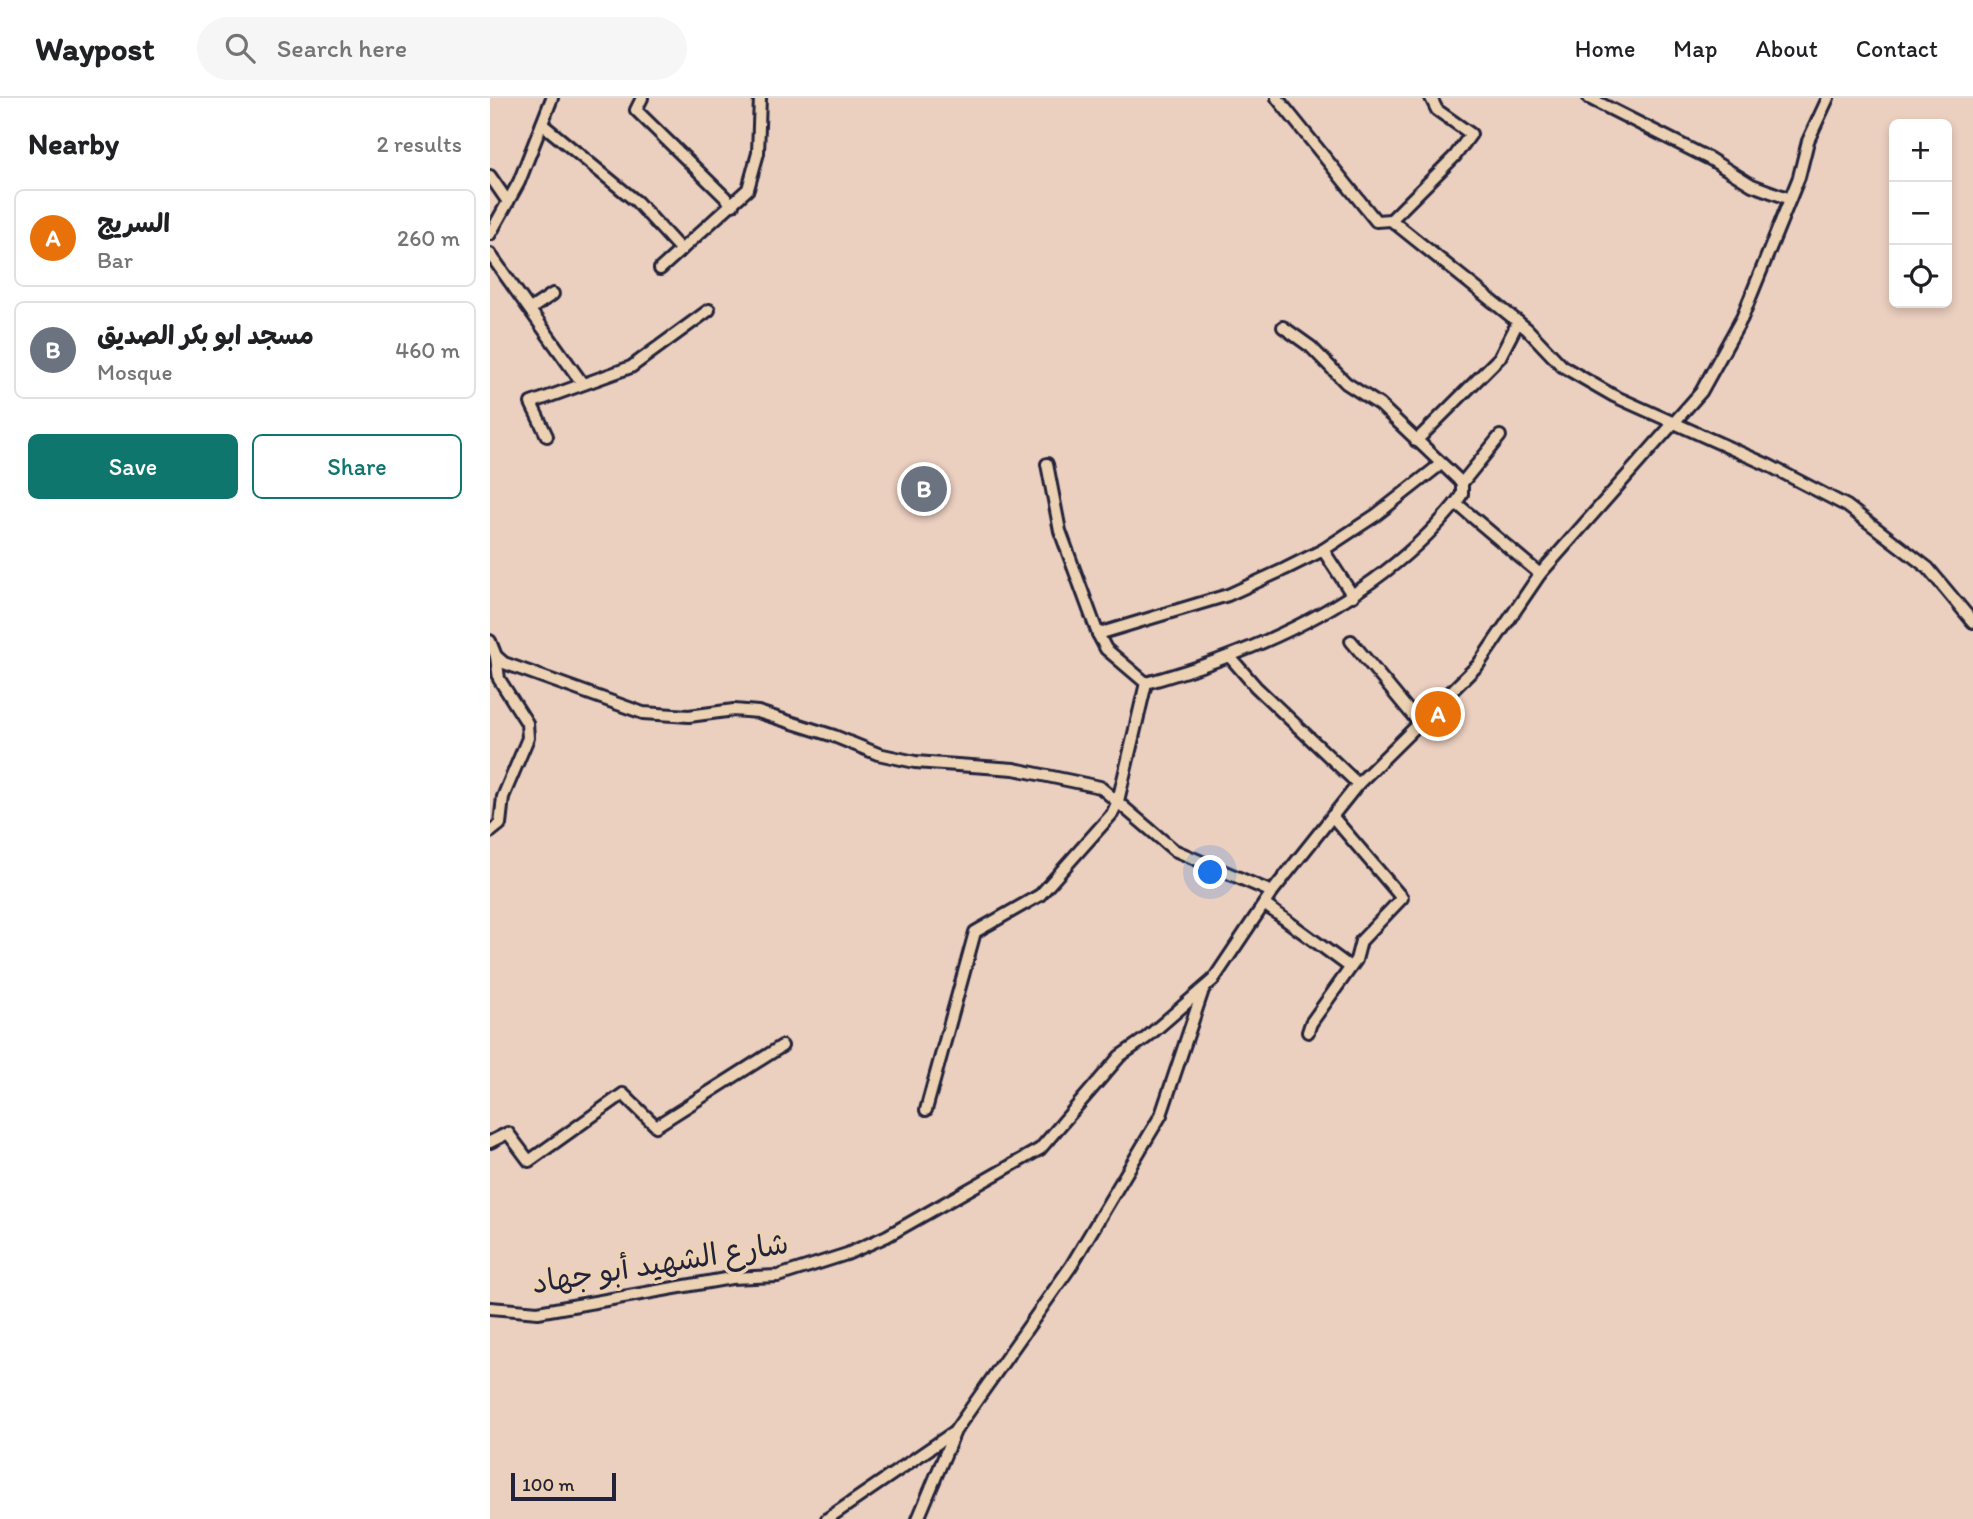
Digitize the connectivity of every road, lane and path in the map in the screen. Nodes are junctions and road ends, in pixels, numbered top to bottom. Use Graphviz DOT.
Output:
graph roads {
  1 [pos="552,98"];
  2 [pos="642,98"];
  3 [pos="760,98"];
  4 [pos="1277,98"];
  5 [pos="1431,98"];
  6 [pos="1589,98"];
  7 [pos="1828,98"];
  8 [pos="542,124"];
  9 [pos="490,176"];
  10 [pos="1790,199"];
  11 [pos="508,202"];
  12 [pos="733,205"];
  13 [pos="1391,220"];
  14 [pos="490,234"];
  15 [pos="681,250"];
  16 [pos="490,254"];
  17 [pos="660,269"];
  18 [pos="553,294"];
  19 [pos="532,308"];
  20 [pos="709,310"];
  21 [pos="1518,322"];
  22 [pos="1283,327"];
  23 [pos="582,383"];
  24 [pos="1675,423"];
  25 [pos="547,436"];
  26 [pos="1500,436"];
  27 [pos="1416,442"];
  28 [pos="1047,464"];
  29 [pos="1441,464"];
  30 [pos="1462,483"];
  31 [pos="1456,503"];
  32 [pos="1323,550"];
  33 [pos="1540,574"];
  34 [pos="1353,596"];
  35 [pos="1973,622"];
  36 [pos="1098,634"];
  37 [pos="490,641"];
  38 [pos="1351,641"];
  39 [pos="496,656"];
  40 [pos="1230,657"];
  41 [pos="1146,683"];
  42 [pos="1422,723"];
  43 [pos="1358,784"];
  44 [pos="1118,802"];
  45 [pos="1332,816"];
  46 [pos="490,832"];
  47 [pos="1272,892"];
  48 [pos="1264,904"];
  49 [pos="1350,967"];
  50 [pos="1203,987"];
  51 [pos="1308,1032"];
  52 [pos="782,1046"];
  53 [pos="926,1110"];
  54 [pos="490,1142"];
  55 [pos="490,1308"];
  56 [pos="955,1431"];
  57 [pos="827,1519"];
  58 [pos="918,1519"];
  1 -- 8 [label="street"];
  2 -- 12 [label="street"];
  3 -- 12 [label="street"];
  4 -- 13 [label="street"];
  5 -- 13 [label="street"];
  6 -- 10 [label="street"];
  7 -- 10 [label="street, شارع الشهيد أبو جهاد"];
  8 -- 11 [label="street"];
  8 -- 15 [label="street"];
  9 -- 11 [label="street"];
  10 -- 24 [label="street, شارع الشهيد أبو جهاد"];
  11 -- 14 [label="street"];
  12 -- 15 [label="street"];
  13 -- 21 [label="street"];
  15 -- 17 [label="street"];
  16 -- 19 [label="street"];
  18 -- 19 [label="street"];
  19 -- 23 [label="street"];
  20 -- 23 [label="street"];
  21 -- 24 [label="street"];
  21 -- 27 [label="street"];
  22 -- 27 [label="street"];
  23 -- 25 [label="street"];
  24 -- 33 [label="street, شارع الشهيد أبو جهاد"];
  24 -- 35 [label="street"];
  26 -- 30 [label="street"];
  27 -- 29 [label="street"];
  28 -- 36 [label="street"];
  29 -- 30 [label="street"];
  29 -- 32 [label="street"];
  30 -- 31 [label="street"];
  31 -- 33 [label="street"];
  31 -- 34 [label="street"];
  32 -- 34 [label="street"];
  32 -- 36 [label="street"];
  33 -- 42 [label="street, شارع الشهيد أبو جهاد"];
  34 -- 40 [label="street"];
  36 -- 41 [label="street"];
  37 -- 39 [label="street"];
  38 -- 42 [label="street"];
  39 -- 44 [label="street"];
  39 -- 46 [label="street"];
  40 -- 41 [label="street"];
  40 -- 43 [label="street"];
  41 -- 44 [label="street"];
  42 -- 43 [label="street, شارع الشهيد أبو جهاد"];
  43 -- 45 [label="street, شارع الشهيد أبو جهاد"];
  44 -- 47 [label="street"];
  44 -- 53 [label="street"];
  45 -- 47 [label="street, شارع الشهيد أبو جهاد"];
  45 -- 49 [label="street"];
  47 -- 48 [label="street, شارع الشهيد أبو جهاد"];
  48 -- 49 [label="street"];
  48 -- 50 [label="street, شارع الشهيد أبو جهاد"];
  49 -- 51 [label="street"];
  50 -- 55 [label="street, شارع الشهيد أبو جهاد"];
  50 -- 56 [label="street"];
  52 -- 54 [label="street"];
  56 -- 57 [label="street"];
  56 -- 58 [label="street"];
}
